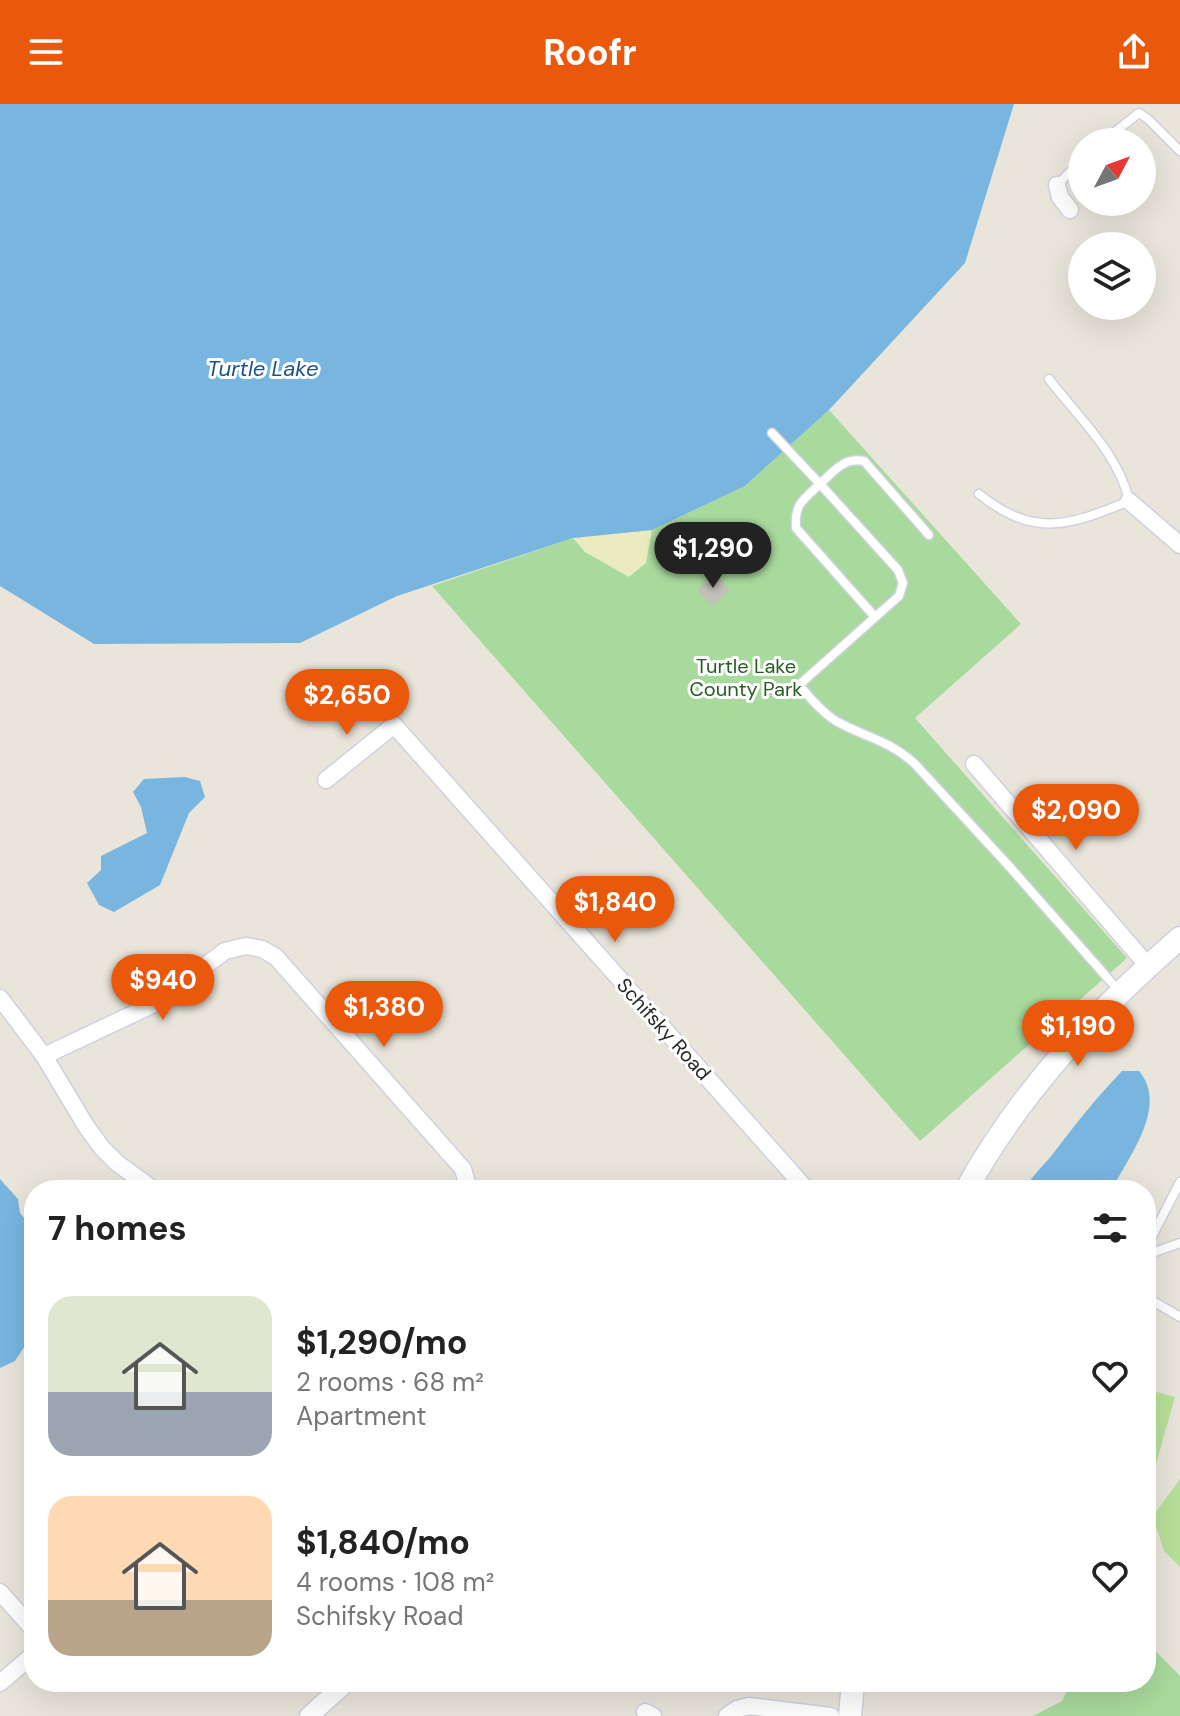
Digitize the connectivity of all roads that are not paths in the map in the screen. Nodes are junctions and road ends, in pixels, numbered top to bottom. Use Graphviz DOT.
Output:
graph roads {
  1 [pos="1120,128"];
  2 [pos="1180,151"];
  3 [pos="1068,172"];
  4 [pos="1057,185"];
  5 [pos="1068,207"];
  6 [pos="1049,379"];
  7 [pos="772,433"];
  8 [pos="820,484"];
  9 [pos="979,494"];
  10 [pos="1129,501"];
  11 [pos="929,535"];
  12 [pos="1180,545"];
  13 [pos="875,617"];
  14 [pos="974,764"];
  15 [pos="326,780"];
  16 [pos="1180,938"];
  17 [pos="1148,966"];
  18 [pos="1119,991"];
  19 [pos="0,998"];
  20 [pos="44,1056"];
  21 [pos="140,1180"];
  22 [pos="466,1180"];
  23 [pos="798,1180"];
  24 [pos="972,1180"];
  25 [pos="1180,1182"];
  26 [pos="1156,1229"];
  27 [pos="1180,1243"];
  28 [pos="1156,1251"];
  29 [pos="1156,1303"];
  30 [pos="1180,1317"];
  31 [pos="0,1592"];
  32 [pos="24,1619"];
  33 [pos="24,1663"];
  34 [pos="0,1683"];
  35 [pos="336,1692"];
  36 [pos="852,1692"];
  37 [pos="309,1716"];
  38 [pos="727,1716"];
  39 [pos="831,1716"];
  40 [pos="850,1716"];
  1 -- 2 [label="lane"];
  3 -- 4 [label="lane"];
  4 -- 5 [label="street"];
  6 -- 10 [label="lane"];
  7 -- 8 [label="lane"];
  8 -- 11 [label="lane"];
  8 -- 13 [label="lane"];
  8 -- 13 [label="lane"];
  9 -- 10 [label="lane"];
  10 -- 12 [label="street"];
  13 -- 18 [label="lane"];
  14 -- 17 [label="street"];
  15 -- 23 [label="street, Schifsky Road"];
  16 -- 17 [label="main road"];
  17 -- 18 [label="main road"];
  18 -- 24 [label="main road"];
  19 -- 20 [label="street"];
  20 -- 21 [label="street"];
  20 -- 22 [label="street"];
  25 -- 26 [label="lane"];
  27 -- 28 [label="lane"];
  29 -- 30 [label="lane"];
  31 -- 32 [label="street"];
  33 -- 34 [label="street"];
  35 -- 37 [label="street"];
  36 -- 40 [label="main road"];
  38 -- 39 [label="street"];
}
